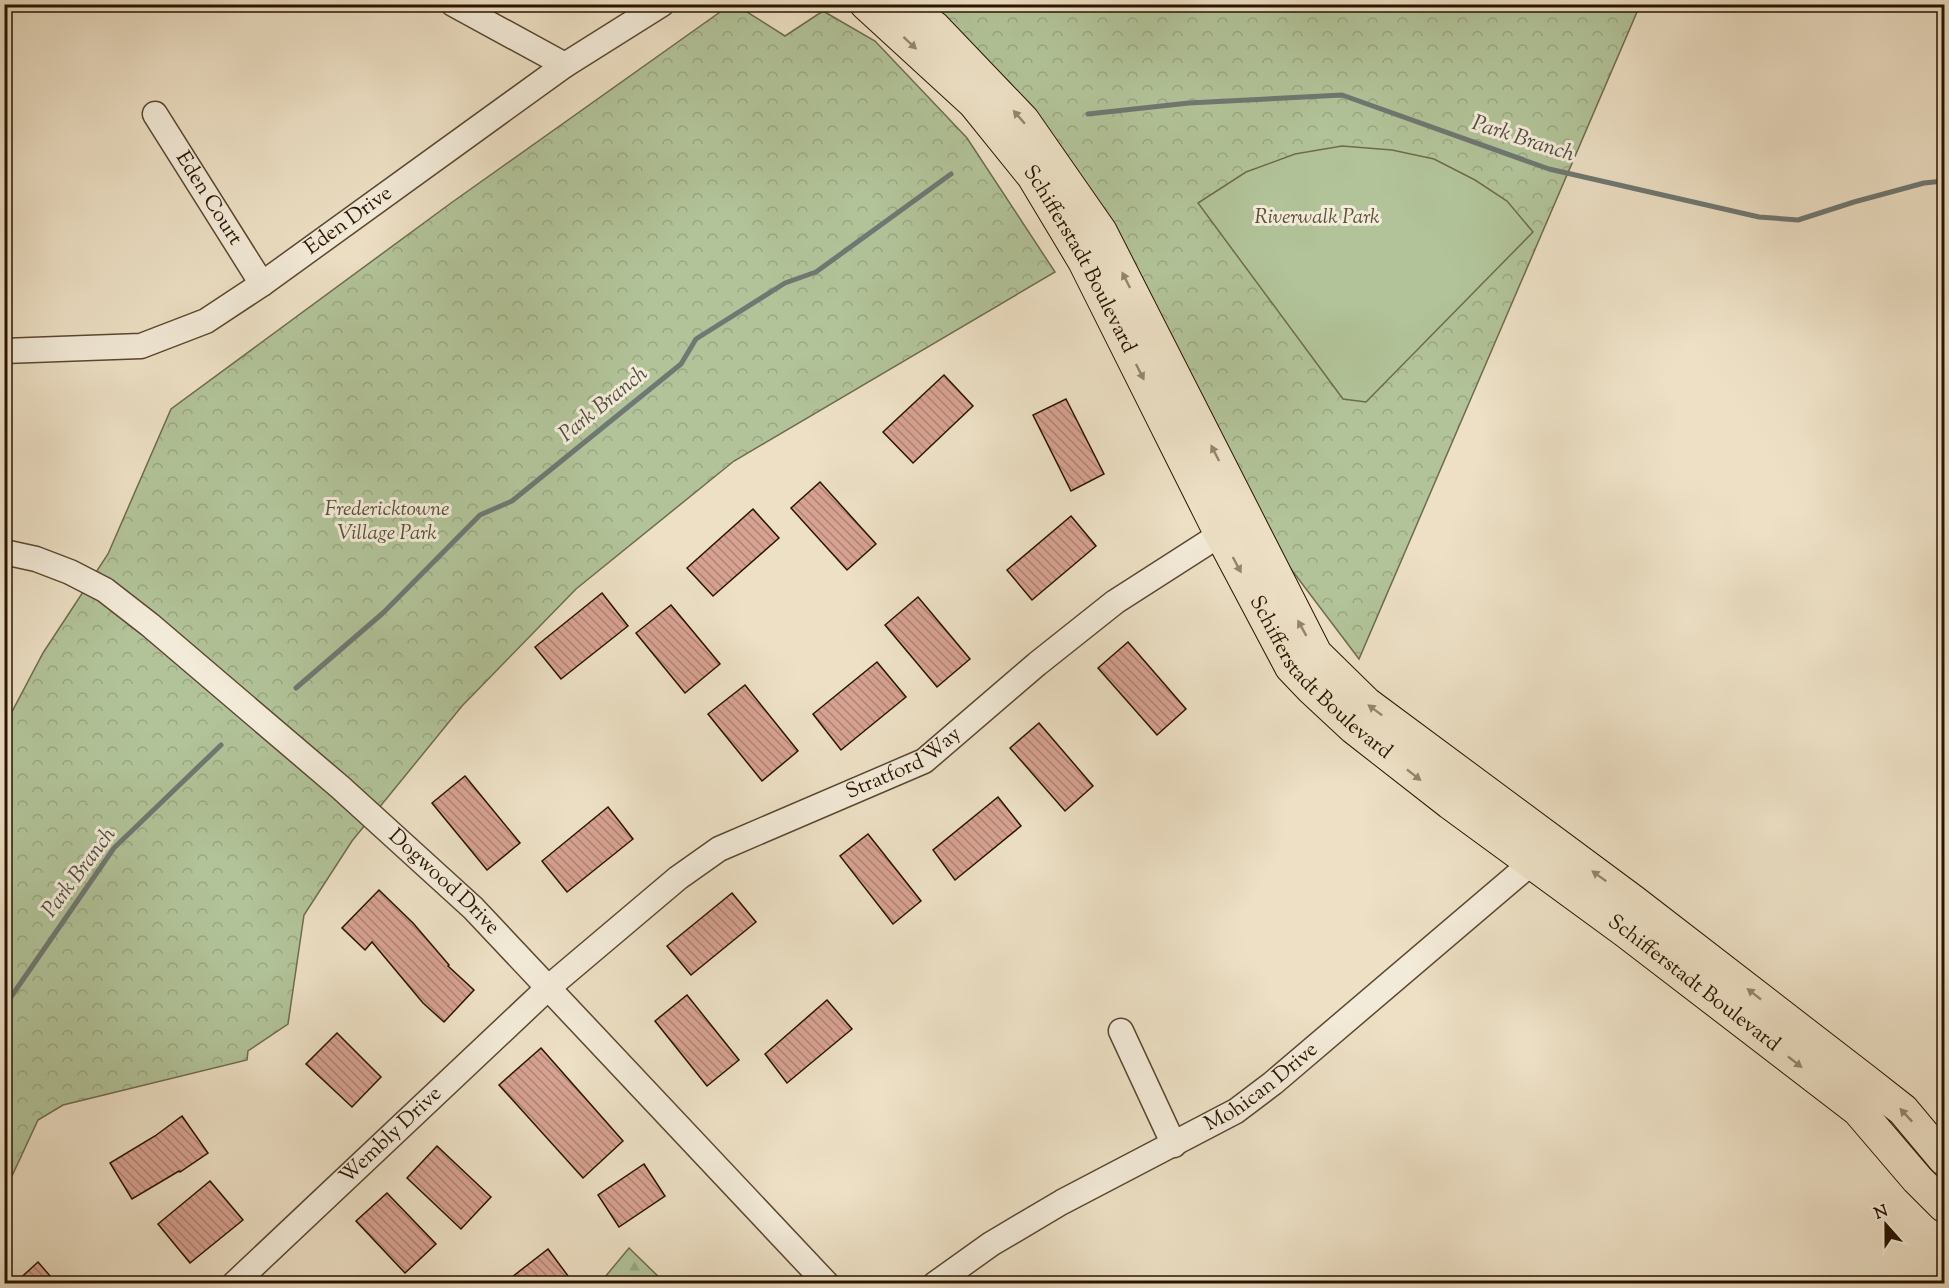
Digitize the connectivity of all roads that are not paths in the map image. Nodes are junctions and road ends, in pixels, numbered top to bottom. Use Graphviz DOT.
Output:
graph roads {
  1 [pos="453,4"];
  2 [pos="662,4"];
  3 [pos="866,4"];
  4 [pos="904,4"];
  5 [pos="565,65"];
  6 [pos="155,114"];
  7 [pos="262,284"];
  8 [pos="4,351"];
  9 [pos="1247,516"];
  10 [pos="1221,535"];
  11 [pos="4,552"];
  12 [pos="1543,853"];
  13 [pos="549,987"];
  14 [pos="1121,1031"];
  15 [pos="1174,1145"];
  16 [pos="1944,1159"];
  17 [pos="1944,1206"];
  18 [pos="234,1284"];
  19 [pos="827,1284"];
  20 [pos="935,1284"];
  1 -- 5 [label="street"];
  2 -- 5 [label="street, Eden Drive"];
  3 -- 10 [label="main road, Schifferstadt Boulevard, one-way"];
  9 -- 4 [label="main road, Schifferstadt Boulevard, one-way"];
  5 -- 7 [label="street, Eden Drive"];
  6 -- 7 [label="street, Eden Court"];
  7 -- 8 [label="street, Eden Drive"];
  9 -- 10 [label="street, Stratford Way"];
  12 -- 9 [label="main road, Schifferstadt Boulevard, one-way"];
  10 -- 12 [label="main road, Schifferstadt Boulevard, one-way"];
  10 -- 13 [label="street, Stratford Way"];
  11 -- 13 [label="street, Dogwood Drive"];
  12 -- 15 [label="street, Mohican Drive"];
  16 -- 12 [label="main road, Schifferstadt Boulevard, one-way"];
  12 -- 17 [label="main road, Schifferstadt Boulevard, one-way"];
  13 -- 18 [label="street, Wembly Drive"];
  13 -- 19 [label="street, Dogwood Drive"];
  14 -- 15 [label="street"];
  15 -- 20 [label="street, Mohican Drive"];
}
